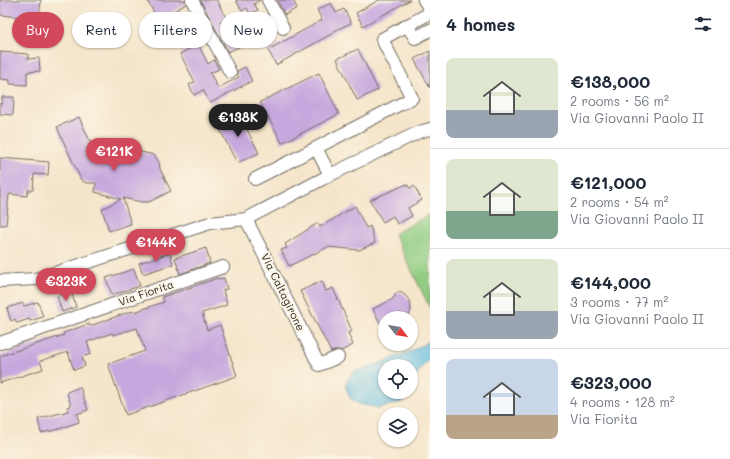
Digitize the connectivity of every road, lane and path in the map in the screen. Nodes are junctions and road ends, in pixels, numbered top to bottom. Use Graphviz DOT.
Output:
graph roads {
  1 [pos="192,0"];
  2 [pos="268,0"];
  3 [pos="424,0"];
  4 [pos="430,9"];
  5 [pos="430,13"];
  6 [pos="407,25"];
  7 [pos="283,28"];
  8 [pos="430,30"];
  9 [pos="230,72"];
  10 [pos="430,129"];
  11 [pos="316,148"];
  12 [pos="330,175"];
  13 [pos="256,179"];
  14 [pos="246,219"];
  15 [pos="223,267"];
  16 [pos="0,281"];
  17 [pos="0,343"];
  18 [pos="338,357"];
  1 -- 9 [label="street"];
  2 -- 7 [label="street"];
  3 -- 4 [label="street"];
  5 -- 6 [label="street"];
  6 -- 8 [label="street"];
  6 -- 11 [label="street"];
  10 -- 12 [label="street"];
  11 -- 12 [label="street"];
  11 -- 13 [label="street"];
  12 -- 14 [label="street"];
  14 -- 16 [label="street"];
  14 -- 18 [label="street, Via Caltagirone"];
  15 -- 17 [label="street, Via Fiorita"];
}
